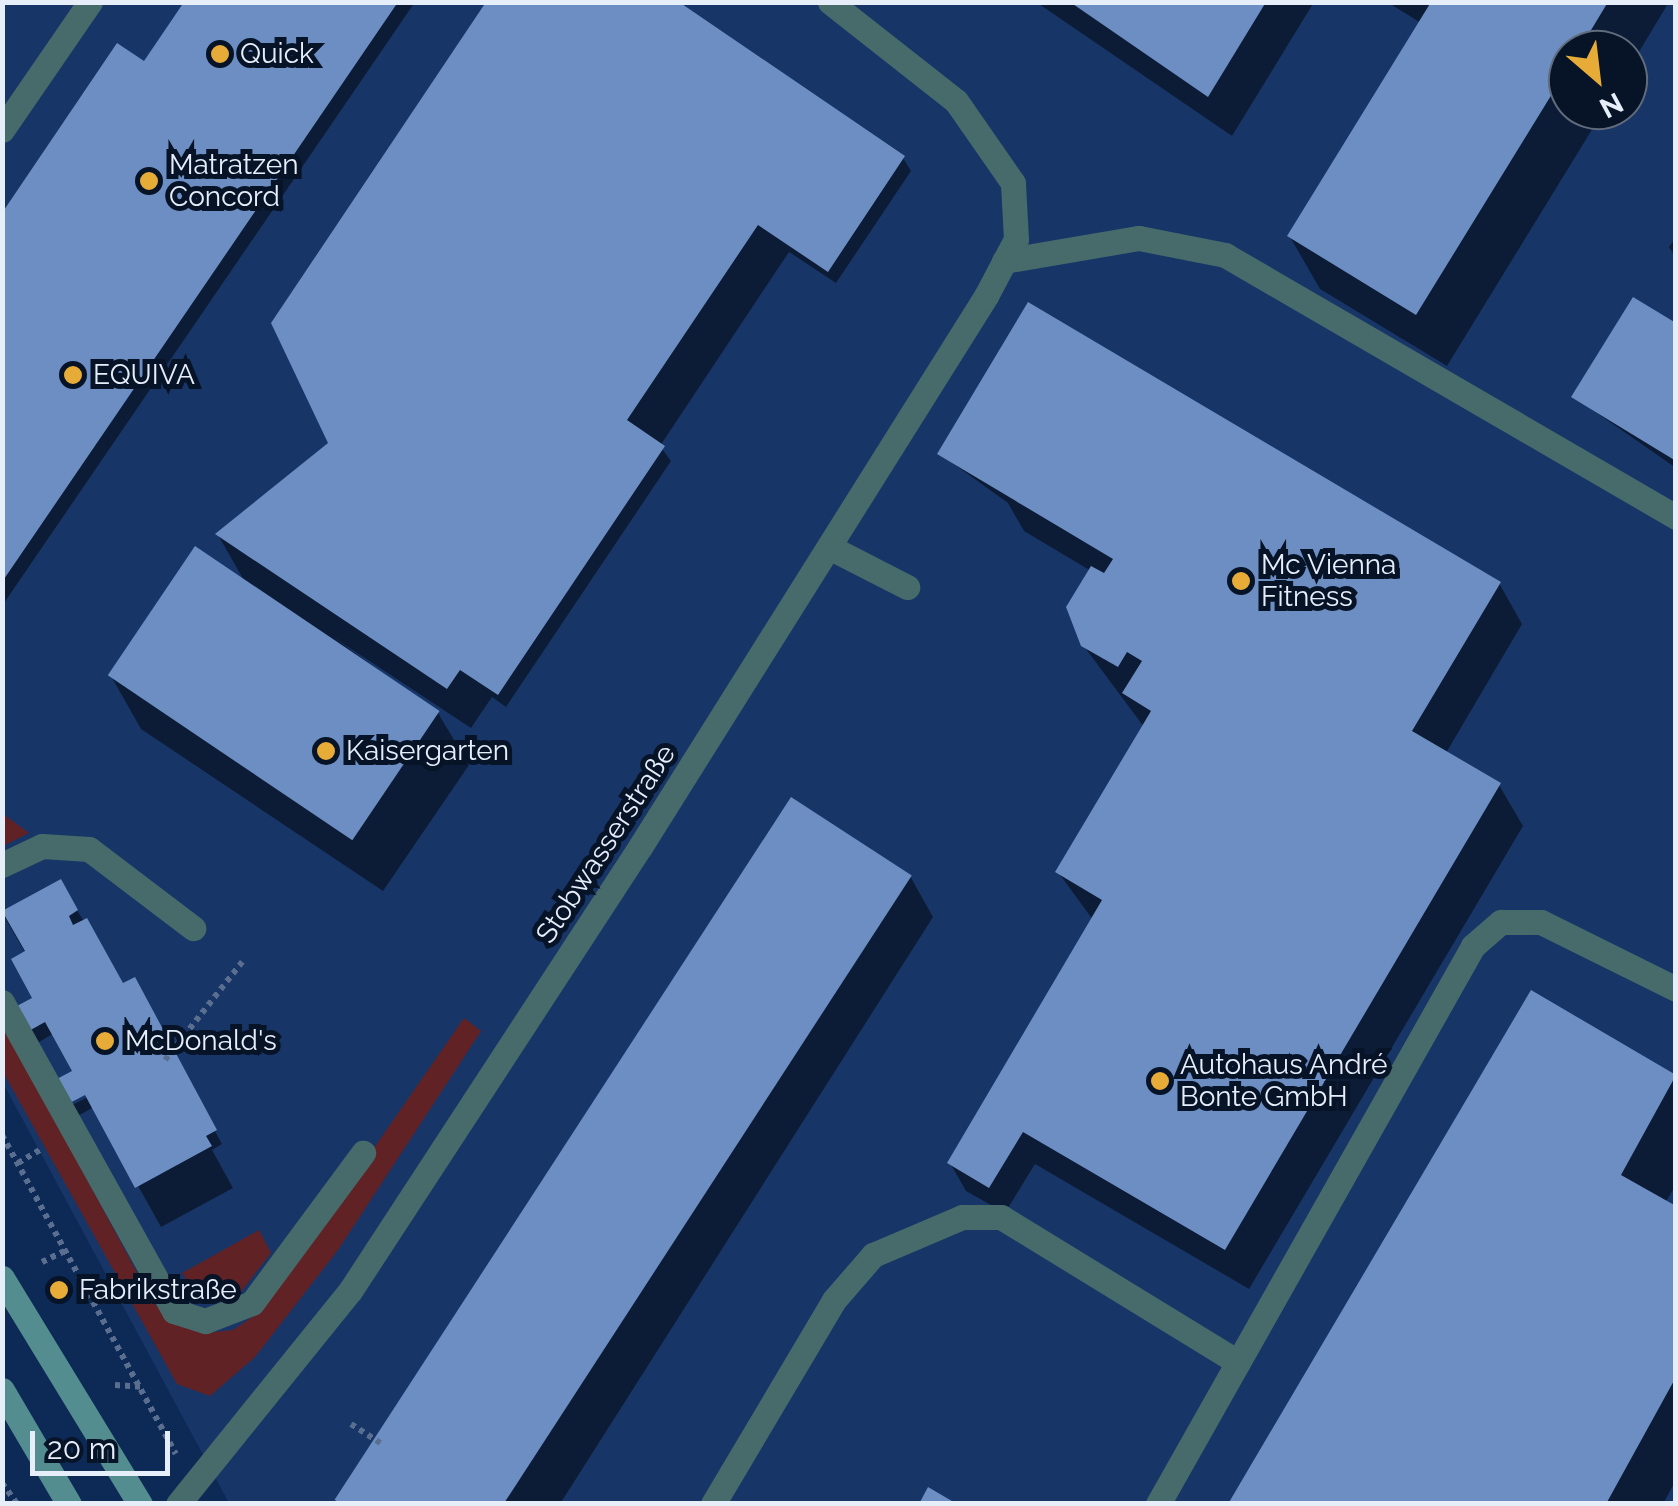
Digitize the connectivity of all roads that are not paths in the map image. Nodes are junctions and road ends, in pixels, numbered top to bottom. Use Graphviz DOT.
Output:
graph roads {
  1 [pos="90,2"];
  2 [pos="830,2"];
  3 [pos="2,130"];
  4 [pos="1004,261"];
  5 [pos="1676,517"];
  6 [pos="829,547"];
  7 [pos="908,587"];
  8 [pos="2,865"];
  9 [pos="194,928"];
  10 [pos="1676,989"];
  11 [pos="2,1002"];
  12 [pos="363,1153"];
  13 [pos="2,1278"];
  14 [pos="1238,1362"];
  15 [pos="2,1390"];
  16 [pos="186,1494"];
  17 [pos="68,1504"];
  18 [pos="140,1504"];
  19 [pos="713,1504"];
  20 [pos="1158,1504"];
  1 -- 3 [label="street"];
  2 -- 4 [label="street, Stobwasserstraße"];
  4 -- 5 [label="street"];
  4 -- 6 [label="street, Stobwasserstraße"];
  6 -- 7 [label="street"];
  6 -- 16 [label="street, Stobwasserstraße"];
  8 -- 9 [label="street"];
  10 -- 14 [label="street"];
  11 -- 12 [label="street"];
  13 -- 18 [label="main road"];
  14 -- 19 [label="street"];
  14 -- 20 [label="street"];
  15 -- 17 [label="main road"];
}
